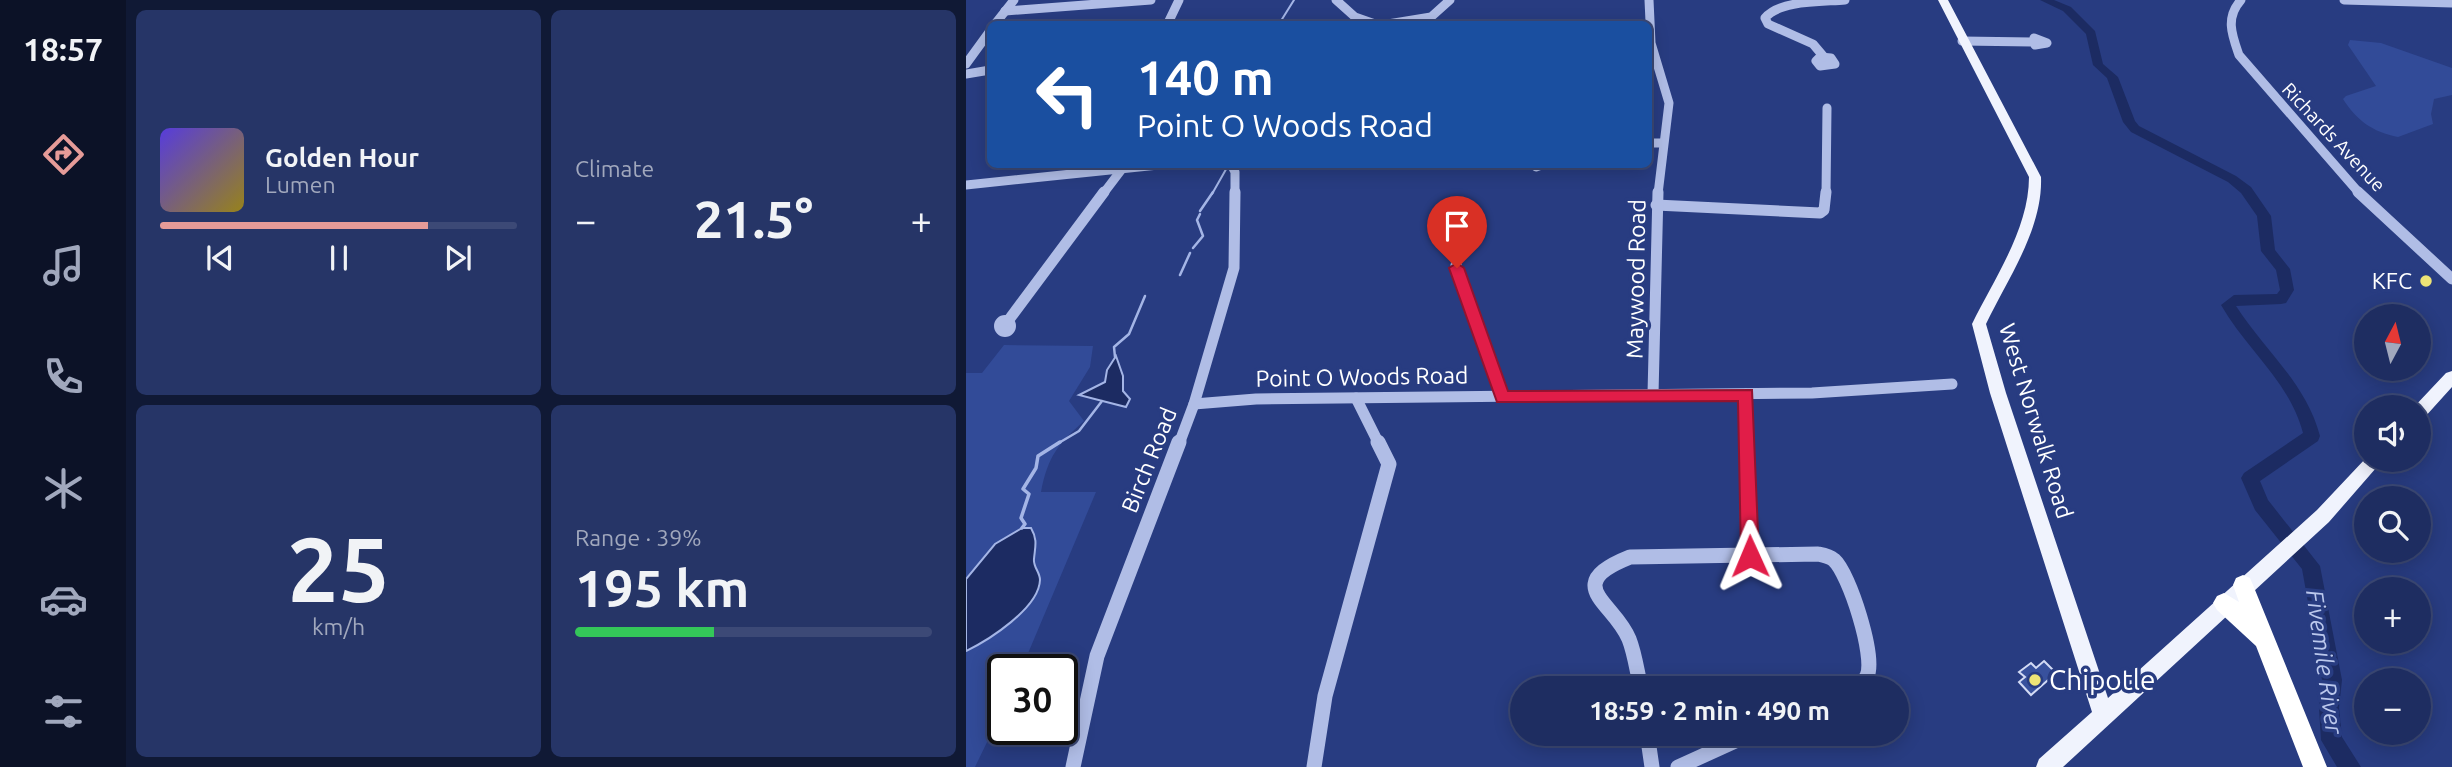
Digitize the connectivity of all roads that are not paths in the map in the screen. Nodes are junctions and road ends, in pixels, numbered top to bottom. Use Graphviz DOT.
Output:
graph roads {
  1 [pos="1014,0"];
  2 [pos="1151,0"];
  3 [pos="1179,0"];
  4 [pos="1336,0"];
  5 [pos="1450,0"];
  6 [pos="1649,0"];
  7 [pos="1807,0"];
  8 [pos="1846,0"];
  9 [pos="1943,0"];
  10 [pos="2241,0"];
  11 [pos="2344,0"];
  12 [pos="2452,3"];
  13 [pos="1005,11"];
  14 [pos="997,21"];
  15 [pos="1169,21"];
  16 [pos="1366,21"];
  17 [pos="1423,21"];
  18 [pos="1650,21"];
  19 [pos="987,35"];
  20 [pos="1962,41"];
  21 [pos="2032,42"];
  22 [pos="1652,46"];
  23 [pos="1824,57"];
  24 [pos="966,64"];
  25 [pos="987,70"];
  26 [pos="966,74"];
  27 [pos="1827,108"];
  28 [pos="1652,143"];
  29 [pos="1663,143"];
  30 [pos="1131,168"];
  31 [pos="1233,168"];
  32 [pos="1122,169"];
  33 [pos="966,185"];
  34 [pos="1656,205"];
  35 [pos="1456,265"];
  36 [pos="2452,279"];
  37 [pos="1008,321"];
  38 [pos="2452,377"];
  39 [pos="1951,384"];
  40 [pos="1653,394"];
  41 [pos="1746,394"];
  42 [pos="1503,397"];
  43 [pos="1356,398"];
  44 [pos="2431,399"];
  45 [pos="1194,404"];
  46 [pos="2364,472"];
  47 [pos="1750,556"];
  48 [pos="2243,585"];
  49 [pos="2224,603"];
  50 [pos="2278,673"];
  51 [pos="1638,676"];
  52 [pos="1867,676"];
  53 [pos="2103,715"];
  54 [pos="1649,746"];
  55 [pos="1724,746"];
  56 [pos="1073,767"];
  57 [pos="1314,767"];
  58 [pos="1652,767"];
  59 [pos="1678,767"];
  60 [pos="2047,767"];
  61 [pos="2315,767"];
  1 -- 13 [label="street"];
  2 -- 13 [label="street"];
  3 -- 15 [label="street"];
  4 -- 16 [label="street"];
  5 -- 17 [label="street"];
  6 -- 18 [label="street, Maywood Road"];
  7 -- 8 [label="street"];
  7 -- 23 [label="street"];
  9 -- 20 [label="main road, West Norwalk Road"];
  10 -- 36 [label="street, Richards Avenue"];
  11 -- 12 [label="street"];
  13 -- 14 [label="street"];
  19 -- 24 [label="street"];
  20 -- 21 [label="street"];
  20 -- 53 [label="main road, West Norwalk Road"];
  22 -- 29 [label="street, Maywood Road"];
  25 -- 26 [label="street"];
  27 -- 34 [label="street"];
  28 -- 29 [label="street"];
  29 -- 34 [label="street, Maywood Road"];
  30 -- 32 [label="street"];
  31 -- 45 [label="street, Birch Road"];
  32 -- 33 [label="street"];
  32 -- 37 [label="street"];
  34 -- 40 [label="street, Maywood Road"];
  35 -- 42 [label="street"];
  38 -- 44 [label="main road"];
  39 -- 41 [label="street, Point O Woods Road"];
  40 -- 41 [label="street, Point O Woods Road"];
  40 -- 42 [label="street, Point O Woods Road"];
  41 -- 47 [label="street"];
  42 -- 43 [label="street, Point O Woods Road"];
  43 -- 45 [label="street, Point O Woods Road"];
  43 -- 57 [label="street"];
  45 -- 56 [label="street, Birch Road"];
  46 -- 48 [label="main road"];
  47 -- 51 [label="street"];
  47 -- 52 [label="street"];
  48 -- 49 [label="main road"];
  48 -- 50 [label="highway"];
  49 -- 50 [label="highway"];
  49 -- 53 [label="main road"];
  50 -- 61 [label="highway"];
  53 -- 60 [label="main road"];
  54 -- 58 [label="street"];
  55 -- 59 [label="street"];
}
